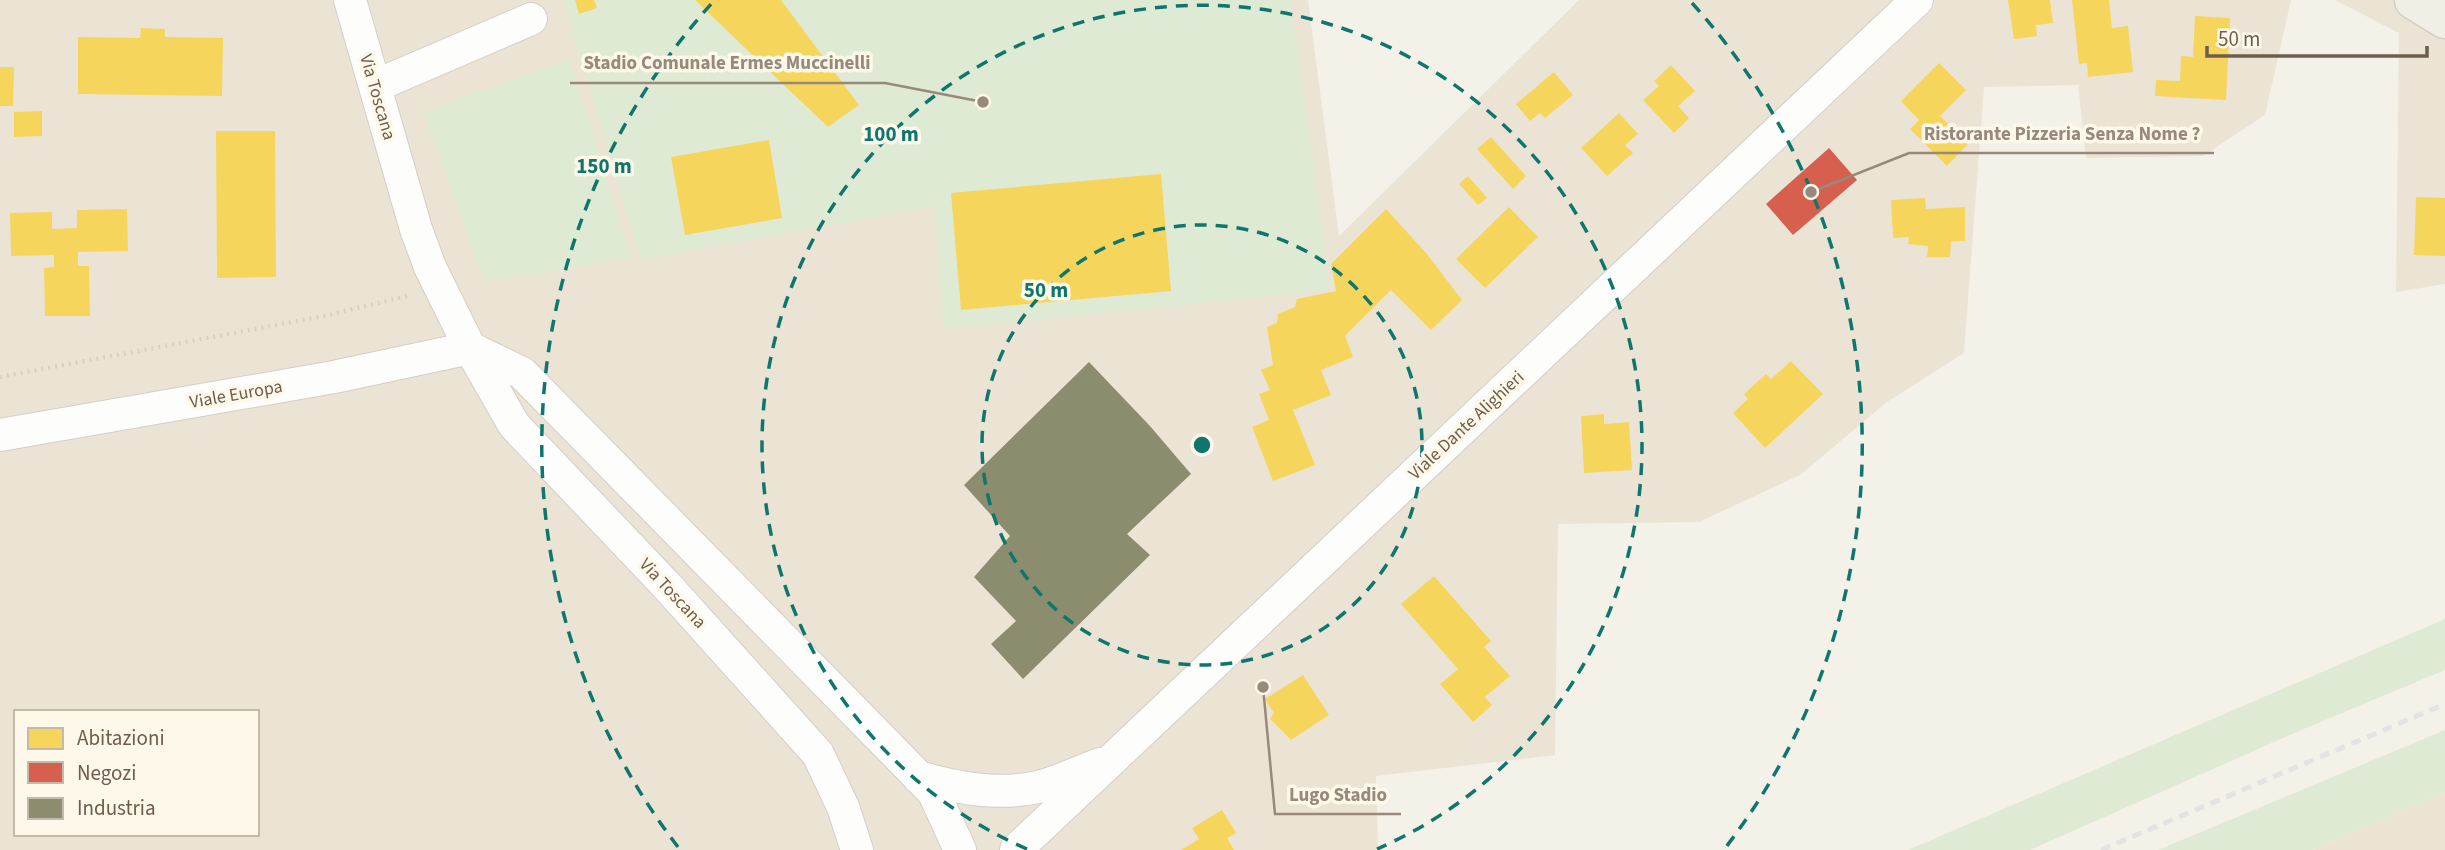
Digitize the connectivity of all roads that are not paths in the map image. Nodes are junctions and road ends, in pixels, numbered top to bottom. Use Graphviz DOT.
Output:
graph roads {
  1 [pos="350,0"];
  2 [pos="1917,0"];
  3 [pos="2414,0"];
  4 [pos="531,19"];
  5 [pos="2445,19"];
  6 [pos="375,86"];
  7 [pos="470,348"];
  8 [pos="0,435"];
  9 [pos="1111,760"];
  10 [pos="918,777"];
  11 [pos="856,850"];
  12 [pos="960,850"];
  13 [pos="1016,850"];
  1 -- 6 [label="street, Via Toscana"];
  2 -- 9 [label="street, Viale Dante Alighieri"];
  3 -- 5 [label="main road"];
  4 -- 6 [label="street"];
  6 -- 7 [label="street, Via Toscana"];
  7 -- 8 [label="street, Viale Europa"];
  7 -- 10 [label="street"];
  7 -- 11 [label="street, Via Toscana"];
  9 -- 10 [label="street"];
  9 -- 13 [label="street, Viale Dante Alighieri"];
  10 -- 12 [label="street"];
}
